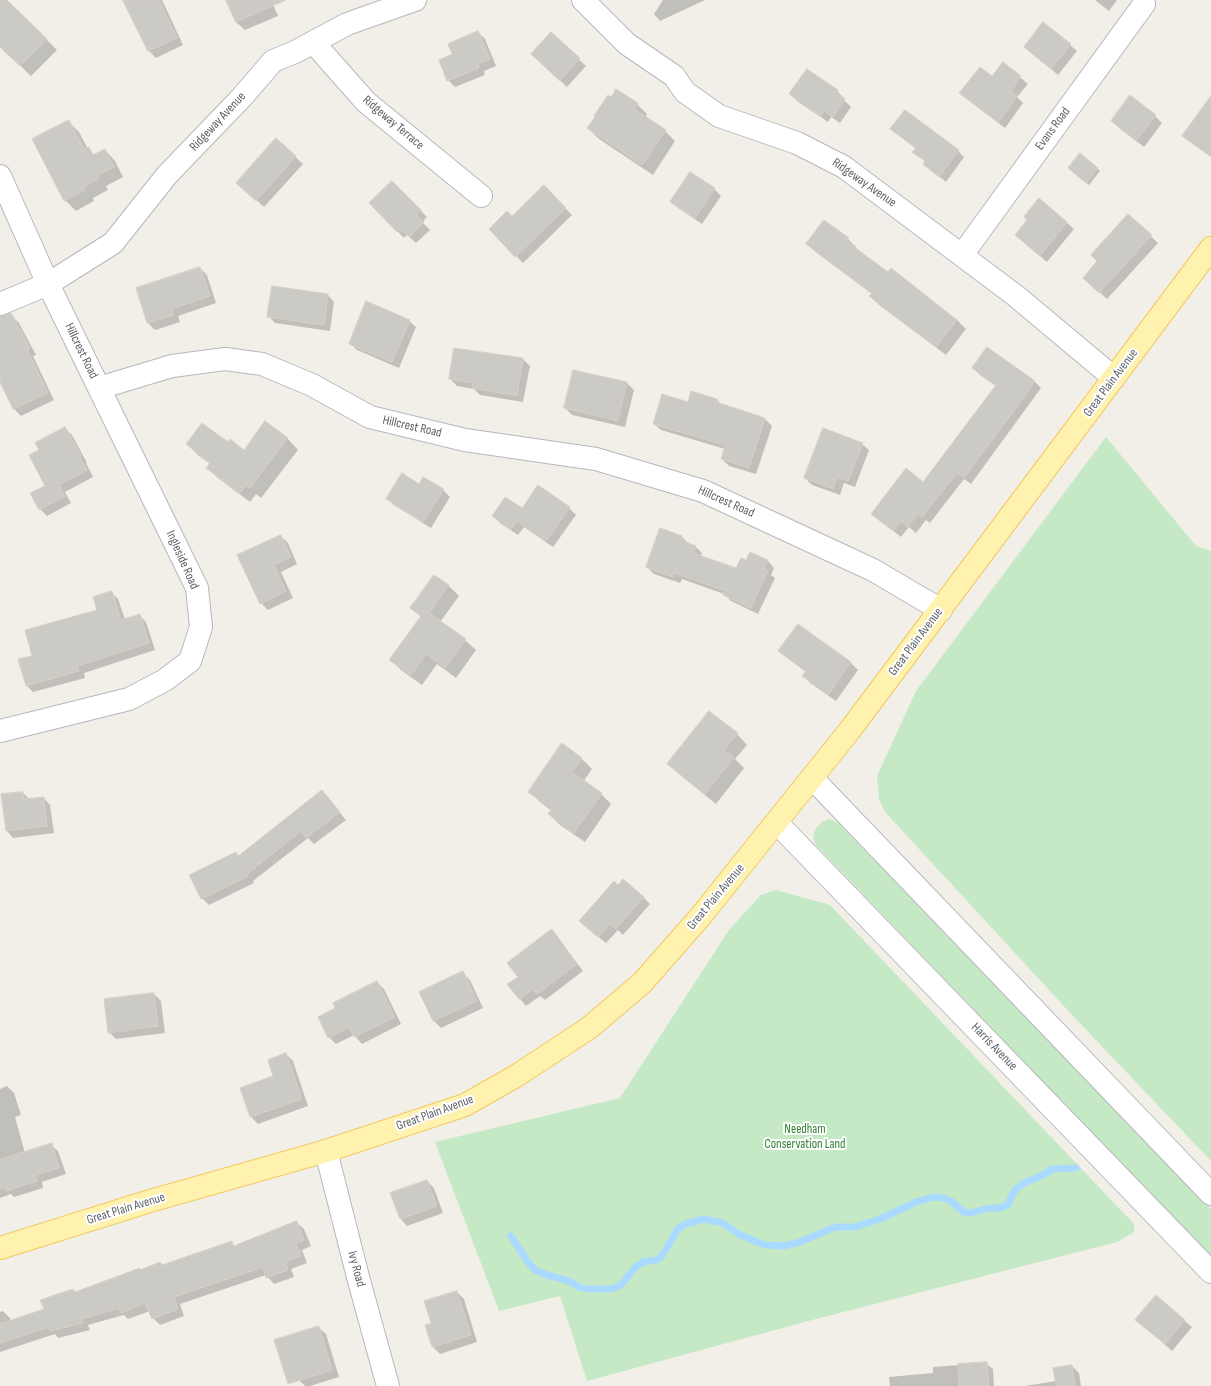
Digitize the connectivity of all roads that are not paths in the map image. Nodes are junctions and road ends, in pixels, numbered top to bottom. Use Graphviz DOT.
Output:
graph roads {
  1 [pos="415,0"];
  2 [pos="583,0"];
  3 [pos="1144,4"];
  4 [pos="313,42"];
  5 [pos="0,176"];
  6 [pos="480,196"];
  7 [pos="1211,248"];
  8 [pos="962,255"];
  9 [pos="48,284"];
  10 [pos="0,304"];
  11 [pos="1114,378"];
  12 [pos="99,388"];
  13 [pos="940,610"];
  14 [pos="0,731"];
  15 [pos="812,778"];
  16 [pos="777,822"];
  17 [pos="326,1151"];
  18 [pos="1211,1194"];
  19 [pos="0,1248"];
  20 [pos="1211,1272"];
  21 [pos="388,1386"];
  1 -- 4 [label="street, Ridgeway Avenue"];
  2 -- 8 [label="street, Ridgeway Avenue"];
  3 -- 8 [label="street, Evans Road"];
  4 -- 6 [label="street, Ridgeway Terrace"];
  4 -- 9 [label="street, Ridgeway Avenue"];
  5 -- 9 [label="street, Hillcrest Road"];
  7 -- 11 [label="main road, Great Plain Avenue"];
  8 -- 11 [label="street, Ridgeway Avenue"];
  9 -- 10 [label="street, Ridgeway Avenue"];
  9 -- 12 [label="street, Hillcrest Road"];
  11 -- 13 [label="main road, Great Plain Avenue"];
  12 -- 13 [label="street, Hillcrest Road"];
  12 -- 14 [label="street, Ingleside Road"];
  13 -- 15 [label="main road, Great Plain Avenue"];
  15 -- 16 [label="main road, Great Plain Avenue"];
  15 -- 18 [label="street"];
  16 -- 17 [label="main road, Great Plain Avenue"];
  16 -- 20 [label="street, Harris Avenue"];
  17 -- 19 [label="main road, Great Plain Avenue"];
  17 -- 21 [label="street, Ivy Road"];
}
